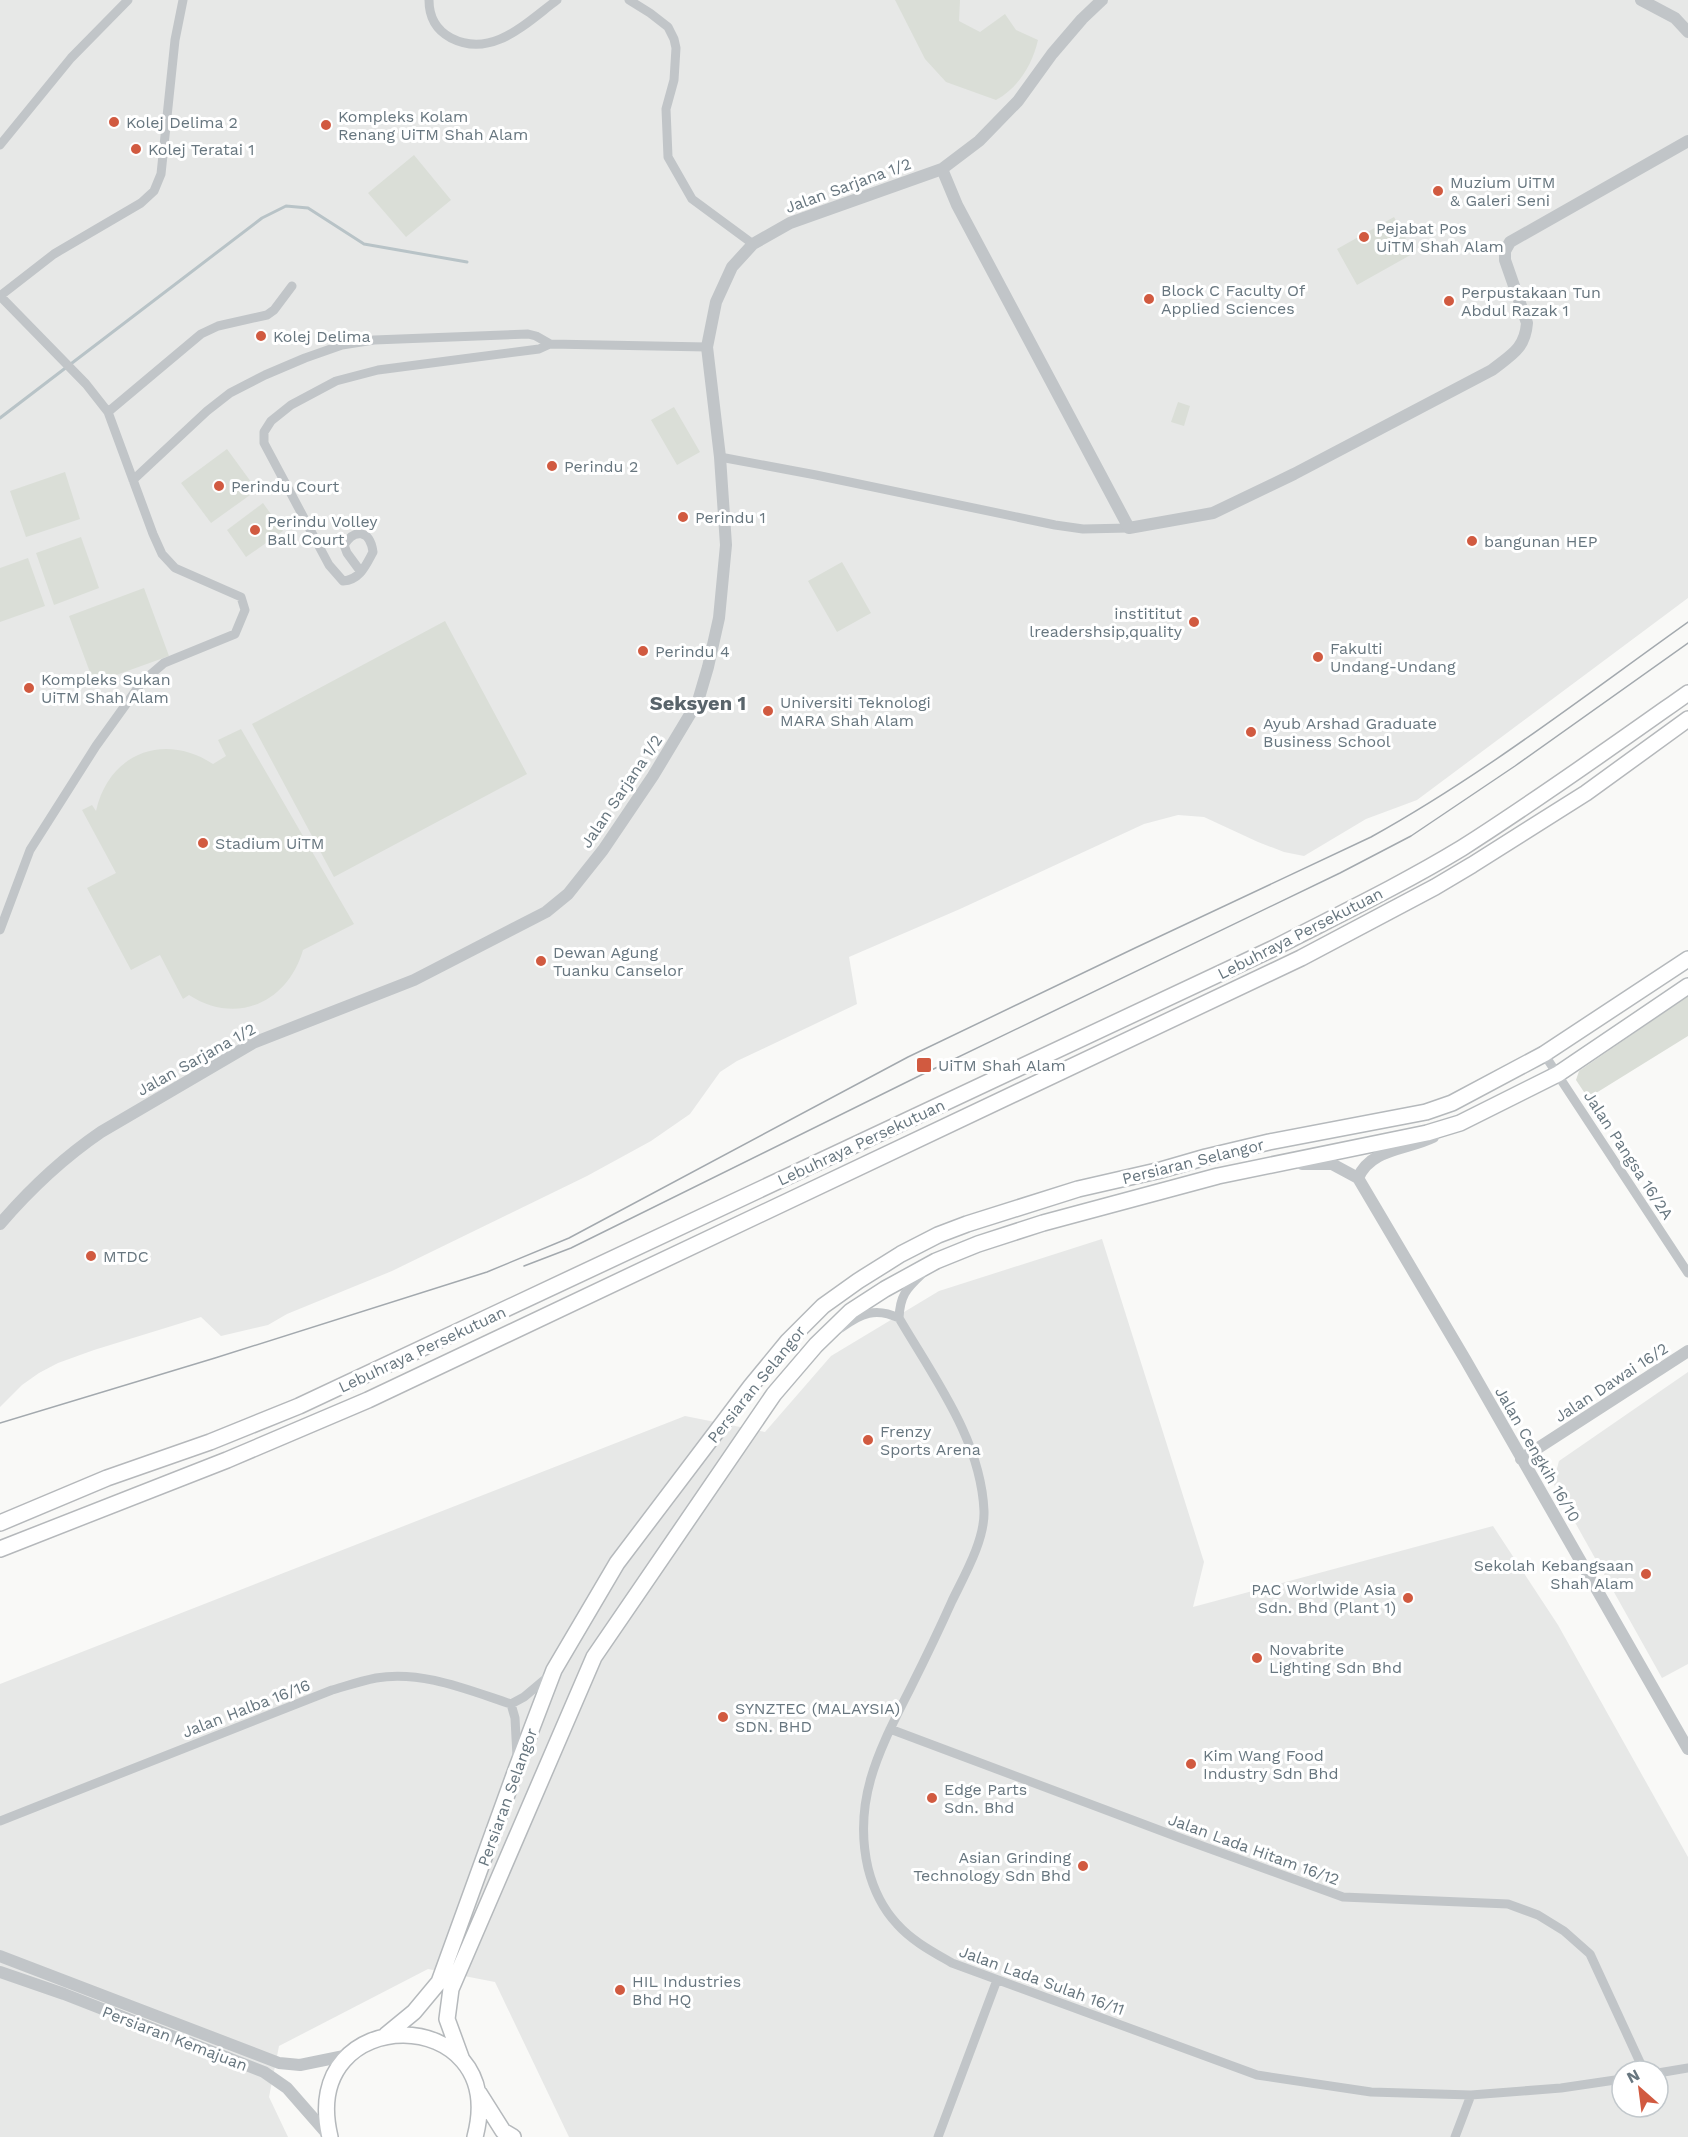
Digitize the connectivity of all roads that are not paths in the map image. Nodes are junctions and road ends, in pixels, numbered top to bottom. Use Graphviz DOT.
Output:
graph roads {
  1 [pos="128,0"];
  2 [pos="183,0"];
  3 [pos="429,0"];
  4 [pos="557,0"];
  5 [pos="629,0"];
  6 [pos="1102,0"];
  7 [pos="1641,0"];
  8 [pos="1688,32"];
  9 [pos="1688,141"];
  10 [pos="0,145"];
  11 [pos="942,169"];
  12 [pos="753,244"];
  13 [pos="292,286"];
  14 [pos="0,296"];
  15 [pos="550,344"];
  16 [pos="707,347"];
  17 [pos="108,412"];
  18 [pos="720,457"];
  19 [pos="133,480"];
  20 [pos="1129,528"];
  21 [pos="361,572"];
  22 [pos="1688,693"];
  23 [pos="1688,719"];
  24 [pos="0,930"];
  25 [pos="1688,958"];
  26 [pos="1688,986"];
  27 [pos="1544,1054"];
  28 [pos="1558,1074"];
  29 [pos="1460,1123"];
  30 [pos="1263,1166"];
  31 [pos="1358,1178"];
  32 [pos="0,1224"];
  33 [pos="936,1261"];
  34 [pos="1688,1273"];
  35 [pos="899,1318"];
  36 [pos="816,1346"];
  37 [pos="1688,1351"];
  38 [pos="1521,1459"];
  39 [pos="107,1479"];
  40 [pos="0,1514"];
  41 [pos="0,1523"];
  42 [pos="0,1549"];
  43 [pos="554,1670"];
  44 [pos="511,1704"];
  45 [pos="890,1729"];
  46 [pos="1688,1749"];
  47 [pos="517,1767"];
  48 [pos="0,1821"];
  49 [pos="0,1956"];
  50 [pos="0,1972"];
  51 [pos="997,1980"];
  52 [pos="386,2036"];
  53 [pos="350,2055"];
  54 [pos="1639,2059"];
  55 [pos="462,2060"];
  56 [pos="1688,2067"];
  57 [pos="1670,2071"];
  58 [pos="1610,2081"];
  59 [pos="479,2093"];
  60 [pos="1471,2095"];
  61 [pos="330,2137"];
  62 [pos="475,2137"];
  63 [pos="513,2137"];
  64 [pos="938,2137"];
  65 [pos="1455,2137"];
  1 -- 10 [label="street"];
  2 -- 14 [label="street"];
  3 -- 4 [label="street"];
  5 -- 12 [label="street"];
  6 -- 11 [label="street, Jalan Sarjana 1/2"];
  7 -- 8 [label="street"];
  9 -- 20 [label="street"];
  11 -- 12 [label="street, Jalan Sarjana 1/2"];
  11 -- 20 [label="street"];
  12 -- 16 [label="street, Jalan Sarjana 1/2"];
  13 -- 17 [label="street"];
  14 -- 17 [label="street"];
  15 -- 16 [label="street"];
  15 -- 19 [label="street"];
  15 -- 21 [label="street"];
  16 -- 18 [label="street, Jalan Sarjana 1/2"];
  17 -- 19 [label="street"];
  18 -- 20 [label="street"];
  18 -- 32 [label="street, Jalan Sarjana 1/2"];
  19 -- 24 [label="street"];
  22 -- 39 [label="main road, Lebuhraya Persekutuan"];
  23 -- 42 [label="main road, Lebuhraya Persekutuan"];
  25 -- 27 [label="main road, Persiaran Selangor"];
  26 -- 28 [label="main road, Persiaran Selangor"];
  27 -- 28 [label="street, Jalan Pangsa 16/2A"];
  27 -- 43 [label="main road, Persiaran Selangor"];
  28 -- 29 [label="main road, Persiaran Selangor"];
  28 -- 34 [label="street, Jalan Pangsa 16/2A"];
  29 -- 30 [label="main road, Persiaran Selangor"];
  29 -- 31 [label="street"];
  30 -- 31 [label="street"];
  30 -- 33 [label="main road, Persiaran Selangor"];
  31 -- 38 [label="street, Jalan Cengkih 16/10"];
  33 -- 35 [label="street"];
  33 -- 36 [label="main road, Persiaran Selangor"];
  35 -- 36 [label="street"];
  35 -- 45 [label="street, Jalan Lada Sulah 16/11"];
  36 -- 55 [label="main road, Persiaran Selangor"];
  37 -- 38 [label="street, Jalan Dawai 16/2"];
  38 -- 46 [label="street, Jalan Cengkih 16/10"];
  39 -- 40 [label="main road"];
  39 -- 41 [label="main road, Lebuhraya Persekutuan"];
  43 -- 44 [label="street"];
  43 -- 47 [label="main road, Persiaran Selangor"];
  44 -- 47 [label="street"];
  44 -- 48 [label="street, Jalan Halba 16/16"];
  45 -- 51 [label="street, Jalan Lada Sulah 16/11"];
  45 -- 54 [label="street, Jalan Lada Hitam 16/12"];
  47 -- 52 [label="main road, Persiaran Selangor"];
  49 -- 53 [label="street, Persiaran Kemajuan"];
  50 -- 61 [label="street, Persiaran Kemajuan"];
  51 -- 60 [label="street, Jalan Lada Sulah 16/11"];
  51 -- 64 [label="street"];
  52 -- 53 [label="main road"];
  52 -- 55 [label="main road"];
  53 -- 61 [label="main road"];
  55 -- 59 [label="main road, Persiaran Selangor"];
  56 -- 57 [label="street"];
  58 -- 60 [label="street, Jalan Lada Sulah 16/11"];
  59 -- 62 [label="main road"];
  59 -- 63 [label="main road"];
  60 -- 65 [label="street"];
}
